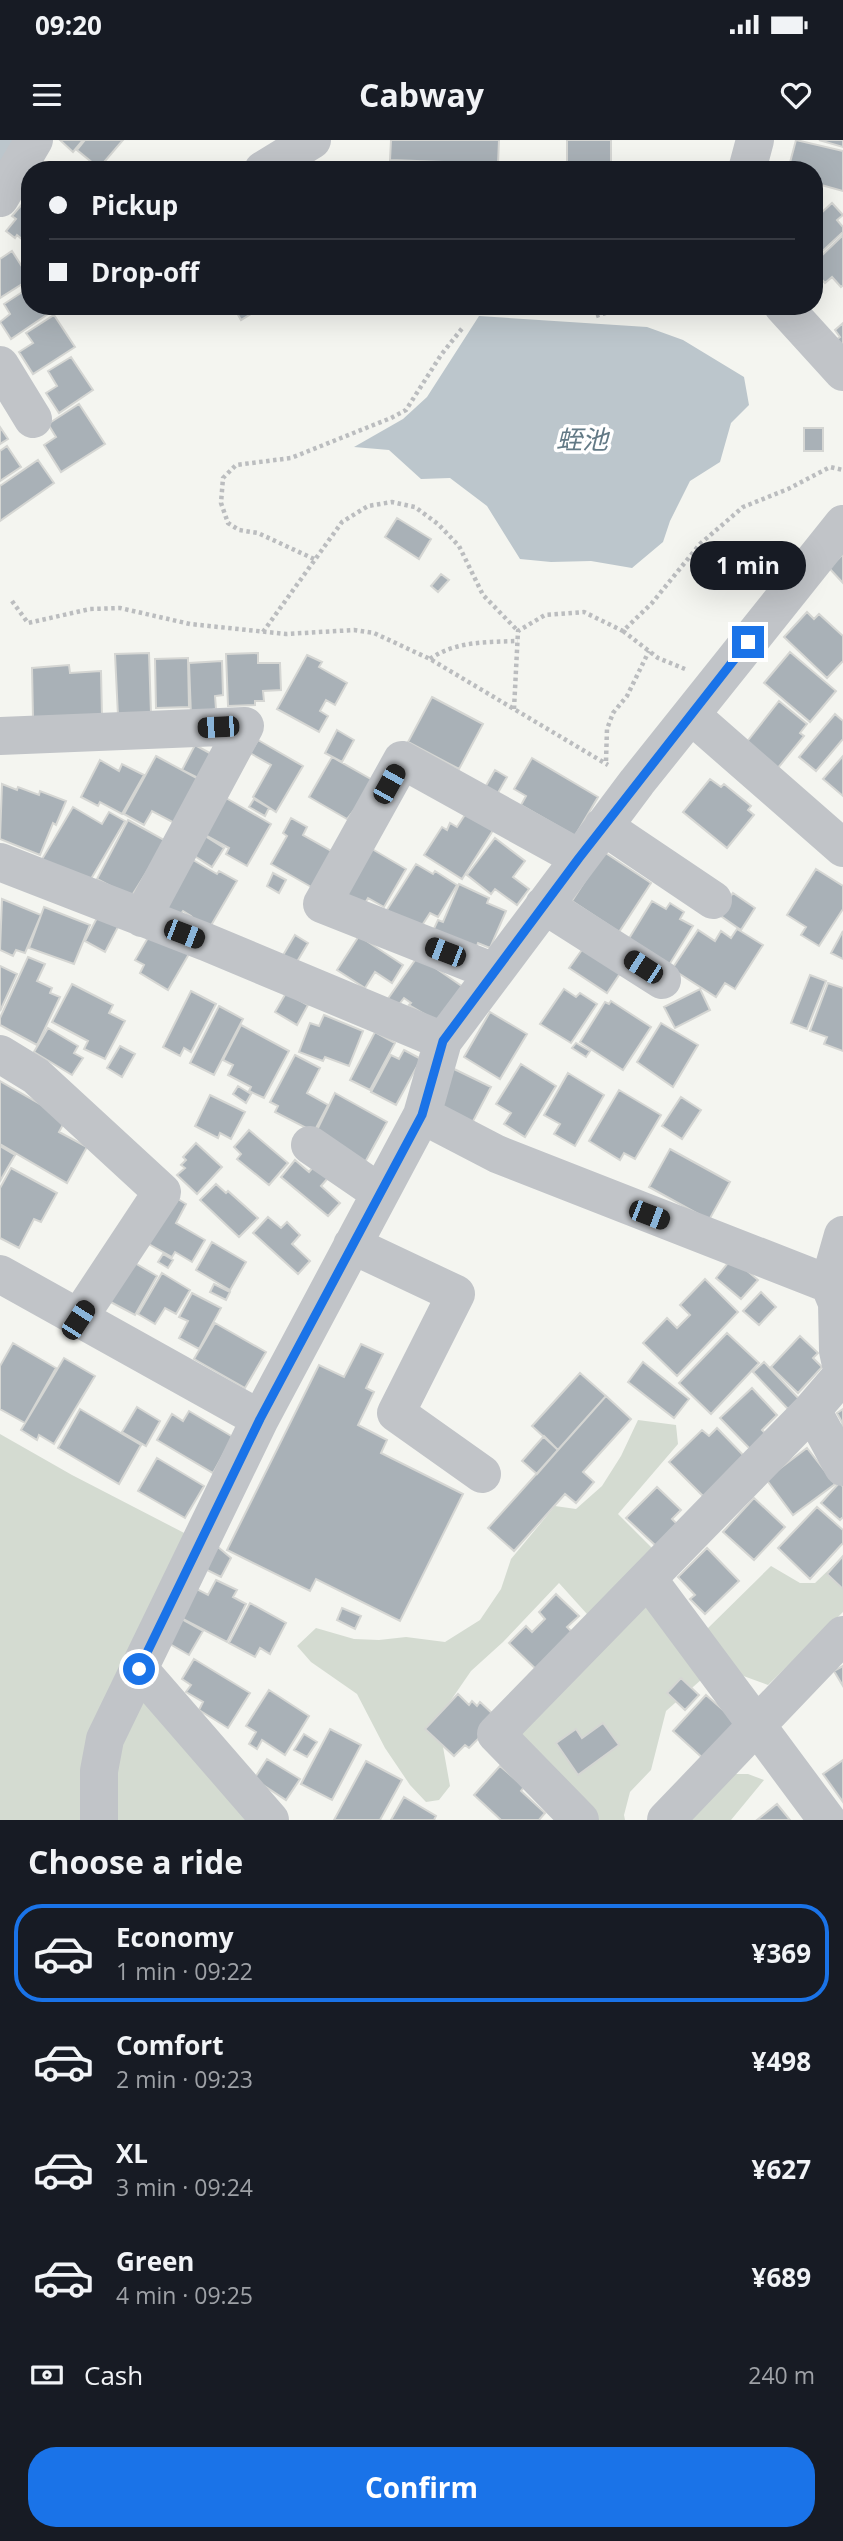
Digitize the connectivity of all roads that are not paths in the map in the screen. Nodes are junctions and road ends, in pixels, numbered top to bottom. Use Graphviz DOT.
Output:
graph roads {
  1 [pos="312,140"];
  2 [pos="755,140"];
  3 [pos="24,151"];
  4 [pos="278,161"];
  5 [pos="749,161"];
  6 [pos="0,198"];
  7 [pos="791,315"];
  8 [pos="0,365"];
  9 [pos="843,372"];
  10 [pos="33,419"];
  11 [pos="843,524"];
  12 [pos="691,715"];
  13 [pos="0,737"];
  14 [pos="603,826"];
  15 [pos="843,848"];
  16 [pos="579,858"];
  17 [pos="0,862"];
  18 [pos="713,900"];
  19 [pos="544,905"];
  20 [pos="142,918"];
  21 [pos="494,972"];
  22 [pos="662,980"];
  23 [pos="443,1041"];
  24 [pos="0,1054"];
  25 [pos="422,1115"];
  26 [pos="310,1145"];
  27 [pos="380,1193"];
  28 [pos="843,1235"];
  29 [pos="352,1245"];
  30 [pos="0,1274"];
  31 [pos="829,1284"];
  32 [pos="78,1320"];
  33 [pos="812,1410"];
  34 [pos="260,1419"];
  35 [pos="843,1467"];
  36 [pos="482,1474"];
  37 [pos="648,1579"];
  38 [pos="843,1635"];
  39 [pos="139,1669"];
  40 [pos="757,1725"];
  41 [pos="99,1820"];
  42 [pos="270,1820"];
  43 [pos="580,1820"];
  44 [pos="666,1820"];
  45 [pos="827,1820"];
  1 -- 4 [label="street"];
  2 -- 5 [label="street"];
  3 -- 6 [label="street"];
  7 -- 9 [label="street"];
  8 -- 10 [label="street"];
  11 -- 12 [label="street"];
  12 -- 14 [label="street"];
  12 -- 15 [label="street"];
  13 -- 20 [label="street"];
  14 -- 16 [label="street"];
  14 -- 18 [label="street"];
  16 -- 19 [label="street"];
  16 -- 21 [label="street"];
  17 -- 20 [label="street"];
  19 -- 21 [label="street"];
  19 -- 22 [label="street"];
  20 -- 23 [label="street"];
  21 -- 23 [label="street"];
  23 -- 25 [label="street"];
  24 -- 32 [label="street"];
  25 -- 27 [label="street"];
  25 -- 31 [label="street"];
  26 -- 27 [label="street"];
  27 -- 29 [label="street"];
  28 -- 31 [label="street"];
  29 -- 34 [label="street"];
  29 -- 36 [label="street"];
  30 -- 32 [label="street"];
  31 -- 33 [label="street"];
  32 -- 34 [label="street"];
  33 -- 35 [label="street"];
  33 -- 37 [label="street"];
  34 -- 39 [label="street"];
  37 -- 40 [label="street"];
  37 -- 43 [label="street"];
  38 -- 40 [label="street"];
  39 -- 41 [label="street"];
  39 -- 42 [label="street"];
  40 -- 44 [label="street"];
  40 -- 45 [label="street"];
}
